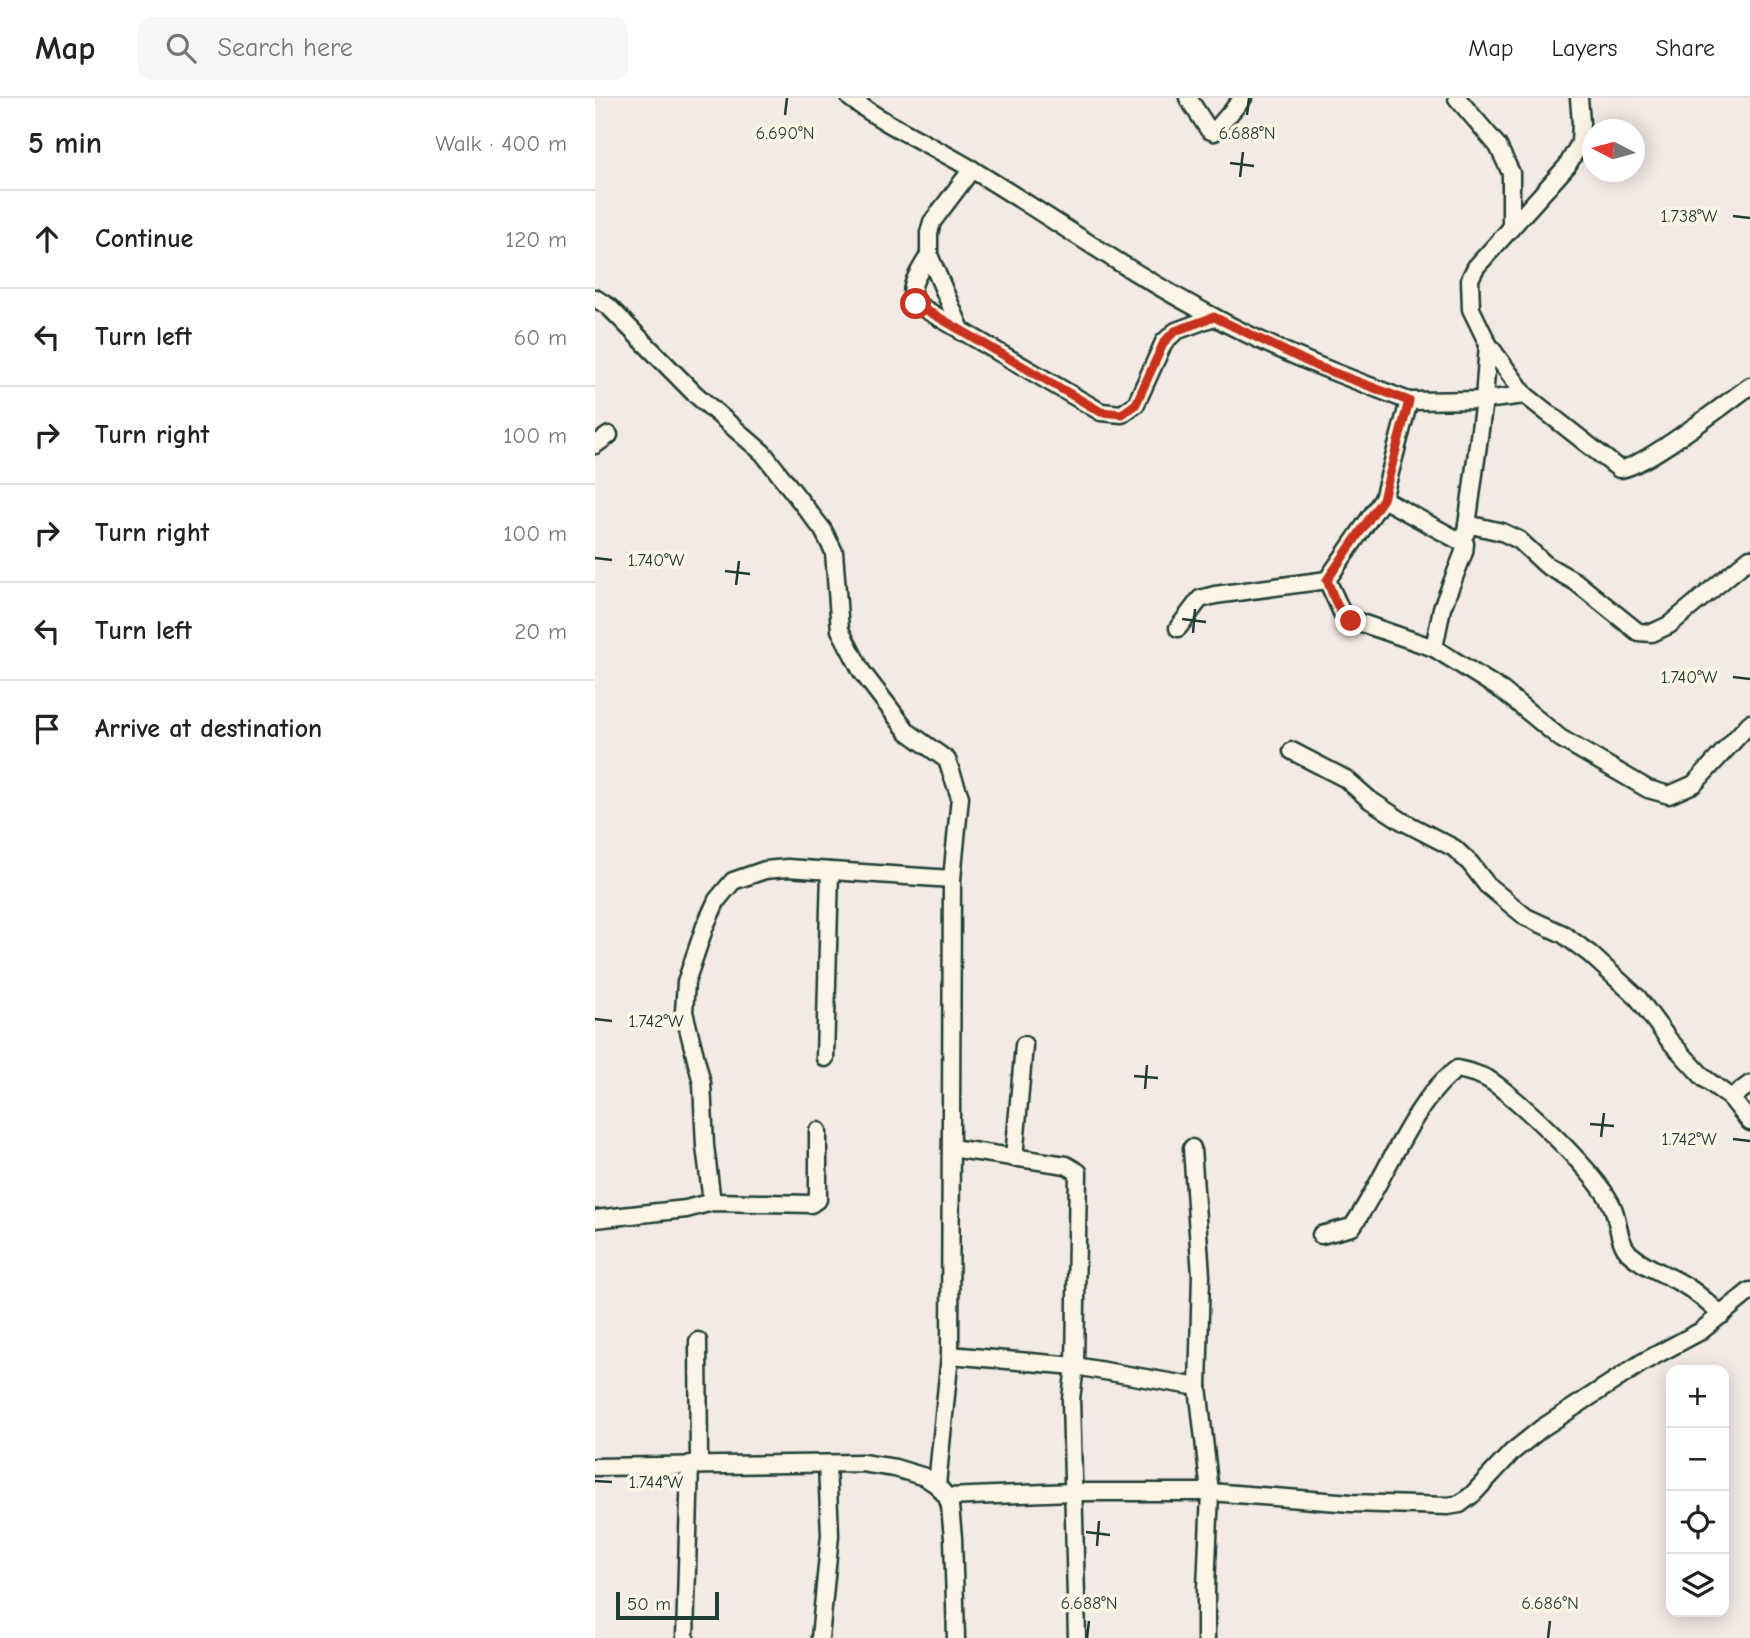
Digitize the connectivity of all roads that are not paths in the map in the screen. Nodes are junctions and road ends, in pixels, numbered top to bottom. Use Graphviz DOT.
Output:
graph roads {
  1 [pos="849,98"];
  2 [pos="1188,98"];
  3 [pos="1243,98"];
  4 [pos="1457,98"];
  5 [pos="1579,98"];
  6 [pos="972,169"];
  7 [pos="1511,228"];
  8 [pos="929,255"];
  9 [pos="595,298"];
  10 [pos="1214,317"];
  11 [pos="963,332"];
  12 [pos="1488,344"];
  13 [pos="1750,386"];
  14 [pos="1525,395"];
  15 [pos="1484,400"];
  16 [pos="1409,401"];
  17 [pos="609,435"];
  18 [pos="595,445"];
  19 [pos="1383,499"];
  20 [pos="1467,524"];
  21 [pos="1465,544"];
  22 [pos="1750,558"];
  23 [pos="1327,580"];
  24 [pos="1178,628"];
  25 [pos="1434,648"];
  26 [pos="1750,723"];
  27 [pos="1292,751"];
  28 [pos="830,871"];
  29 [pos="952,880"];
  30 [pos="1024,1045"];
  31 [pos="825,1058"];
  32 [pos="1750,1084"];
  33 [pos="1731,1098"];
  34 [pos="1750,1122"];
  35 [pos="818,1131"];
  36 [pos="951,1148"];
  37 [pos="1192,1148"];
  38 [pos="1014,1158"];
  39 [pos="712,1202"];
  40 [pos="595,1219"];
  41 [pos="1321,1235"];
  42 [pos="1750,1291"];
  43 [pos="1722,1315"];
  44 [pos="698,1341"];
  45 [pos="950,1355"];
  46 [pos="1075,1366"];
  47 [pos="1198,1387"];
  48 [pos="694,1464"];
  49 [pos="827,1464"];
  50 [pos="595,1467"];
  51 [pos="942,1491"];
  52 [pos="1072,1492"];
  53 [pos="1210,1492"];
  54 [pos="685,1638"];
  55 [pos="820,1638"];
  56 [pos="956,1638"];
  57 [pos="1077,1638"];
  58 [pos="1206,1638"];
  1 -- 6 [label="street"];
  2 -- 3 [label="street"];
  4 -- 7 [label="street"];
  5 -- 7 [label="street"];
  6 -- 8 [label="street"];
  6 -- 10 [label="street"];
  7 -- 12 [label="street"];
  8 -- 11 [label="street"];
  8 -- 11 [label="street"];
  9 -- 29 [label="street"];
  10 -- 11 [label="street"];
  10 -- 16 [label="street"];
  12 -- 14 [label="street"];
  12 -- 15 [label="street"];
  13 -- 14 [label="street"];
  14 -- 15 [label="street"];
  15 -- 16 [label="street"];
  15 -- 20 [label="street"];
  16 -- 19 [label="street"];
  17 -- 18 [label="street"];
  19 -- 21 [label="street"];
  19 -- 23 [label="street"];
  20 -- 21 [label="street"];
  20 -- 22 [label="street"];
  21 -- 25 [label="street"];
  23 -- 24 [label="street"];
  23 -- 25 [label="street"];
  25 -- 26 [label="street"];
  27 -- 33 [label="street"];
  28 -- 29 [label="street"];
  28 -- 31 [label="street"];
  28 -- 39 [label="street"];
  29 -- 36 [label="street"];
  30 -- 38 [label="street"];
  32 -- 33 [label="street"];
  33 -- 34 [label="street"];
  35 -- 39 [label="street"];
  36 -- 38 [label="street"];
  36 -- 45 [label="street"];
  37 -- 47 [label="street"];
  38 -- 46 [label="street"];
  39 -- 40 [label="street"];
  41 -- 43 [label="street"];
  42 -- 43 [label="street"];
  43 -- 53 [label="street"];
  44 -- 48 [label="street"];
  45 -- 46 [label="street"];
  45 -- 51 [label="street"];
  46 -- 47 [label="street"];
  46 -- 52 [label="street"];
  47 -- 53 [label="street"];
  48 -- 49 [label="street"];
  48 -- 50 [label="street"];
  48 -- 54 [label="street"];
  49 -- 51 [label="street"];
  49 -- 55 [label="street"];
  51 -- 52 [label="street"];
  51 -- 56 [label="street"];
  52 -- 53 [label="street"];
  52 -- 57 [label="street"];
  53 -- 58 [label="street"];
}
